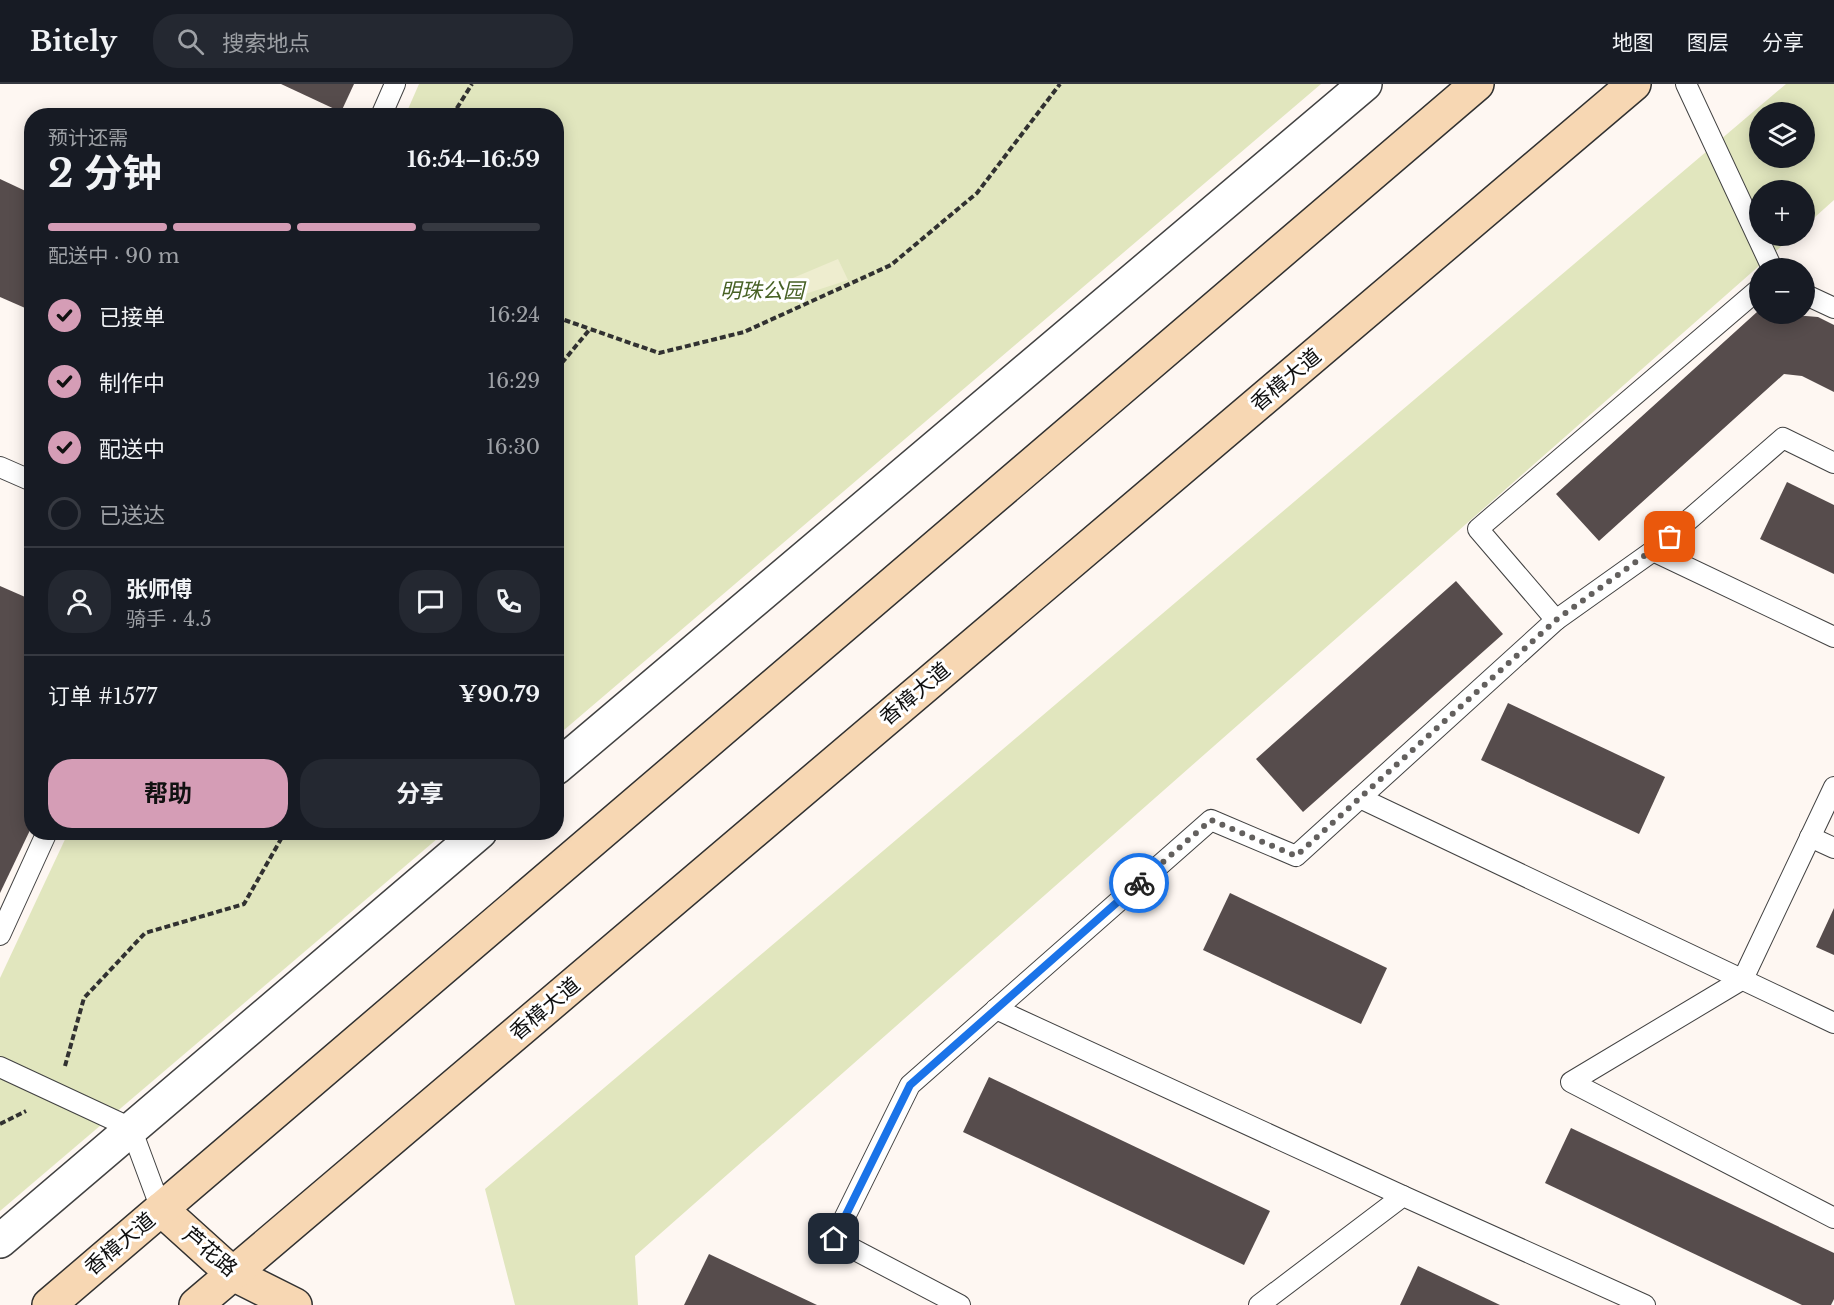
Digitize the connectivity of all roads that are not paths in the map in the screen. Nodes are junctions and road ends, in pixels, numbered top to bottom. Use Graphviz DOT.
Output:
graph roads {
  1 [pos="395,84"];
  2 [pos="1365,84"];
  3 [pos="1477,84"];
  4 [pos="1634,84"];
  5 [pos="1686,84"];
  6 [pos="384,108"];
  7 [pos="1767,258"];
  8 [pos="1749,297"];
  9 [pos="1815,299"];
  10 [pos="1834,308"];
  11 [pos="1834,463"];
  12 [pos="0,466"];
  13 [pos="24,477"];
  14 [pos="1653,551"];
  15 [pos="1556,620"];
  16 [pos="1834,637"];
  17 [pos="564,761"];
  18 [pos="1834,787"];
  19 [pos="1360,798"];
  20 [pos="1810,837"];
  21 [pos="44,840"];
  22 [pos="471,840"];
  23 [pos="1834,849"];
  24 [pos="0,935"];
  25 [pos="1743,980"];
  26 [pos="996,1010"];
  27 [pos="1834,1023"];
  28 [pos="0,1067"];
  29 [pos="131,1128"];
  30 [pos="1403,1196"];
  31 [pos="161,1209"];
  32 [pos="1834,1218"];
  33 [pos="0,1241"];
  34 [pos="233,1274"];
  35 [pos="49,1305"];
  36 [pos="196,1305"];
  37 [pos="296,1305"];
  38 [pos="960,1305"];
  39 [pos="1259,1305"];
  40 [pos="1645,1305"];
  1 -- 6 [label="lane"];
  2 -- 17 [label="street"];
  3 -- 31 [label="main road, 香樟大道"];
  4 -- 34 [label="main road, 香樟大道"];
  5 -- 7 [label="lane"];
  8 -- 15 [label="lane"];
  9 -- 10 [label="lane"];
  11 -- 14 [label="lane"];
  12 -- 13 [label="lane"];
  14 -- 15 [label="lane"];
  14 -- 16 [label="lane"];
  15 -- 19 [label="lane"];
  18 -- 20 [label="lane"];
  19 -- 25 [label="lane"];
  19 -- 26 [label="lane"];
  20 -- 23 [label="lane"];
  20 -- 25 [label="lane"];
  21 -- 24 [label="lane"];
  22 -- 29 [label="street"];
  25 -- 27 [label="lane"];
  25 -- 32 [label="lane"];
  26 -- 30 [label="lane"];
  26 -- 38 [label="lane"];
  28 -- 29 [label="lane"];
  29 -- 31 [label="lane"];
  29 -- 33 [label="street"];
  30 -- 39 [label="lane"];
  30 -- 40 [label="lane"];
  31 -- 34 [label="main road, 芦花路"];
  31 -- 35 [label="main road, 香樟大道"];
  34 -- 36 [label="main road, 香樟大道"];
  34 -- 37 [label="main road, 芦花路"];
}
